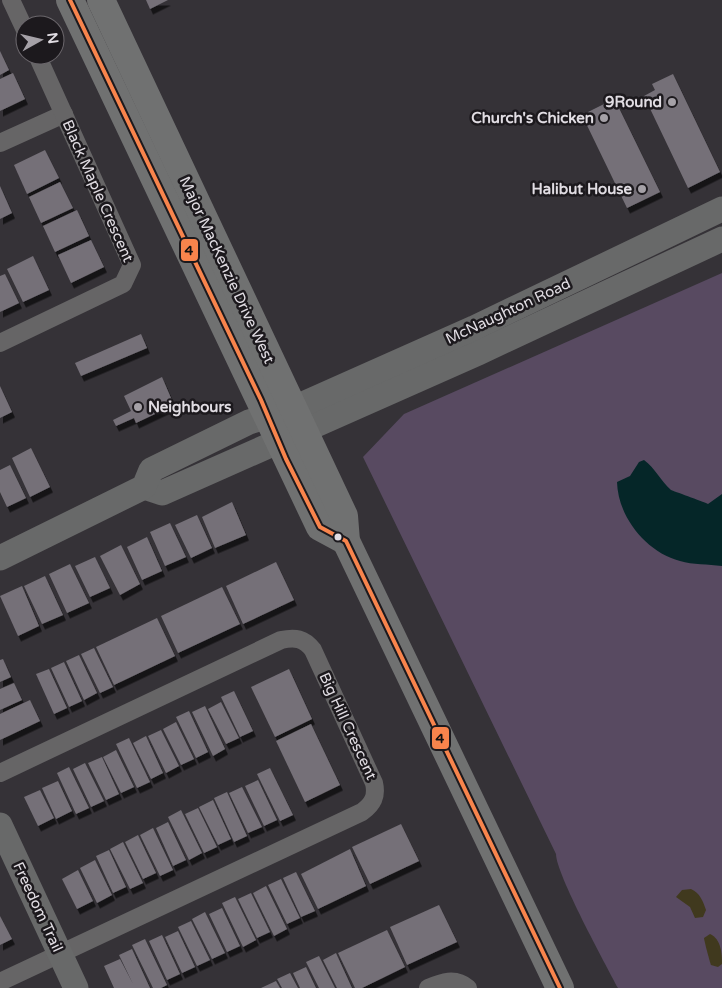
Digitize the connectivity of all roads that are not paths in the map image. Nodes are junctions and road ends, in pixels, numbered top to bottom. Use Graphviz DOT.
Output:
graph roads {
  1 [pos="11,0"];
  2 [pos="70,0"];
  3 [pos="100,0"];
  4 [pos="18,15"];
  5 [pos="42,65"];
  6 [pos="64,114"];
  7 [pos="0,143"];
  8 [pos="722,209"];
  9 [pos="722,239"];
  10 [pos="0,343"];
  11 [pos="286,425"];
  12 [pos="0,558"];
  13 [pos="0,773"];
  14 [pos="0,826"];
  15 [pos="60,954"];
  16 [pos="0,982"];
  17 [pos="76,988"];
  18 [pos="428,988"];
  19 [pos="468,988"];
  20 [pos="560,988"];
  1 -- 4 [label="street"];
  2 -- 11 [label="main road, Major MacKenzie Drive West"];
  3 -- 11 [label="main road, Major MacKenzie Drive West"];
  5 -- 6 [label="street, Black Maple Crescent"];
  6 -- 7 [label="street"];
  6 -- 10 [label="street, Black Maple Crescent"];
  8 -- 11 [label="street, McNaughton Road"];
  9 -- 11 [label="street, McNaughton Road"];
  11 -- 12 [label="street"];
  11 -- 20 [label="main road, Major MacKenzie Drive West"];
  13 -- 15 [label="street, Big Hill Crescent"];
  14 -- 15 [label="street, Freedom Trail"];
  15 -- 16 [label="street"];
  15 -- 17 [label="street, Freedom Trail"];
  18 -- 19 [label="street"];
}
